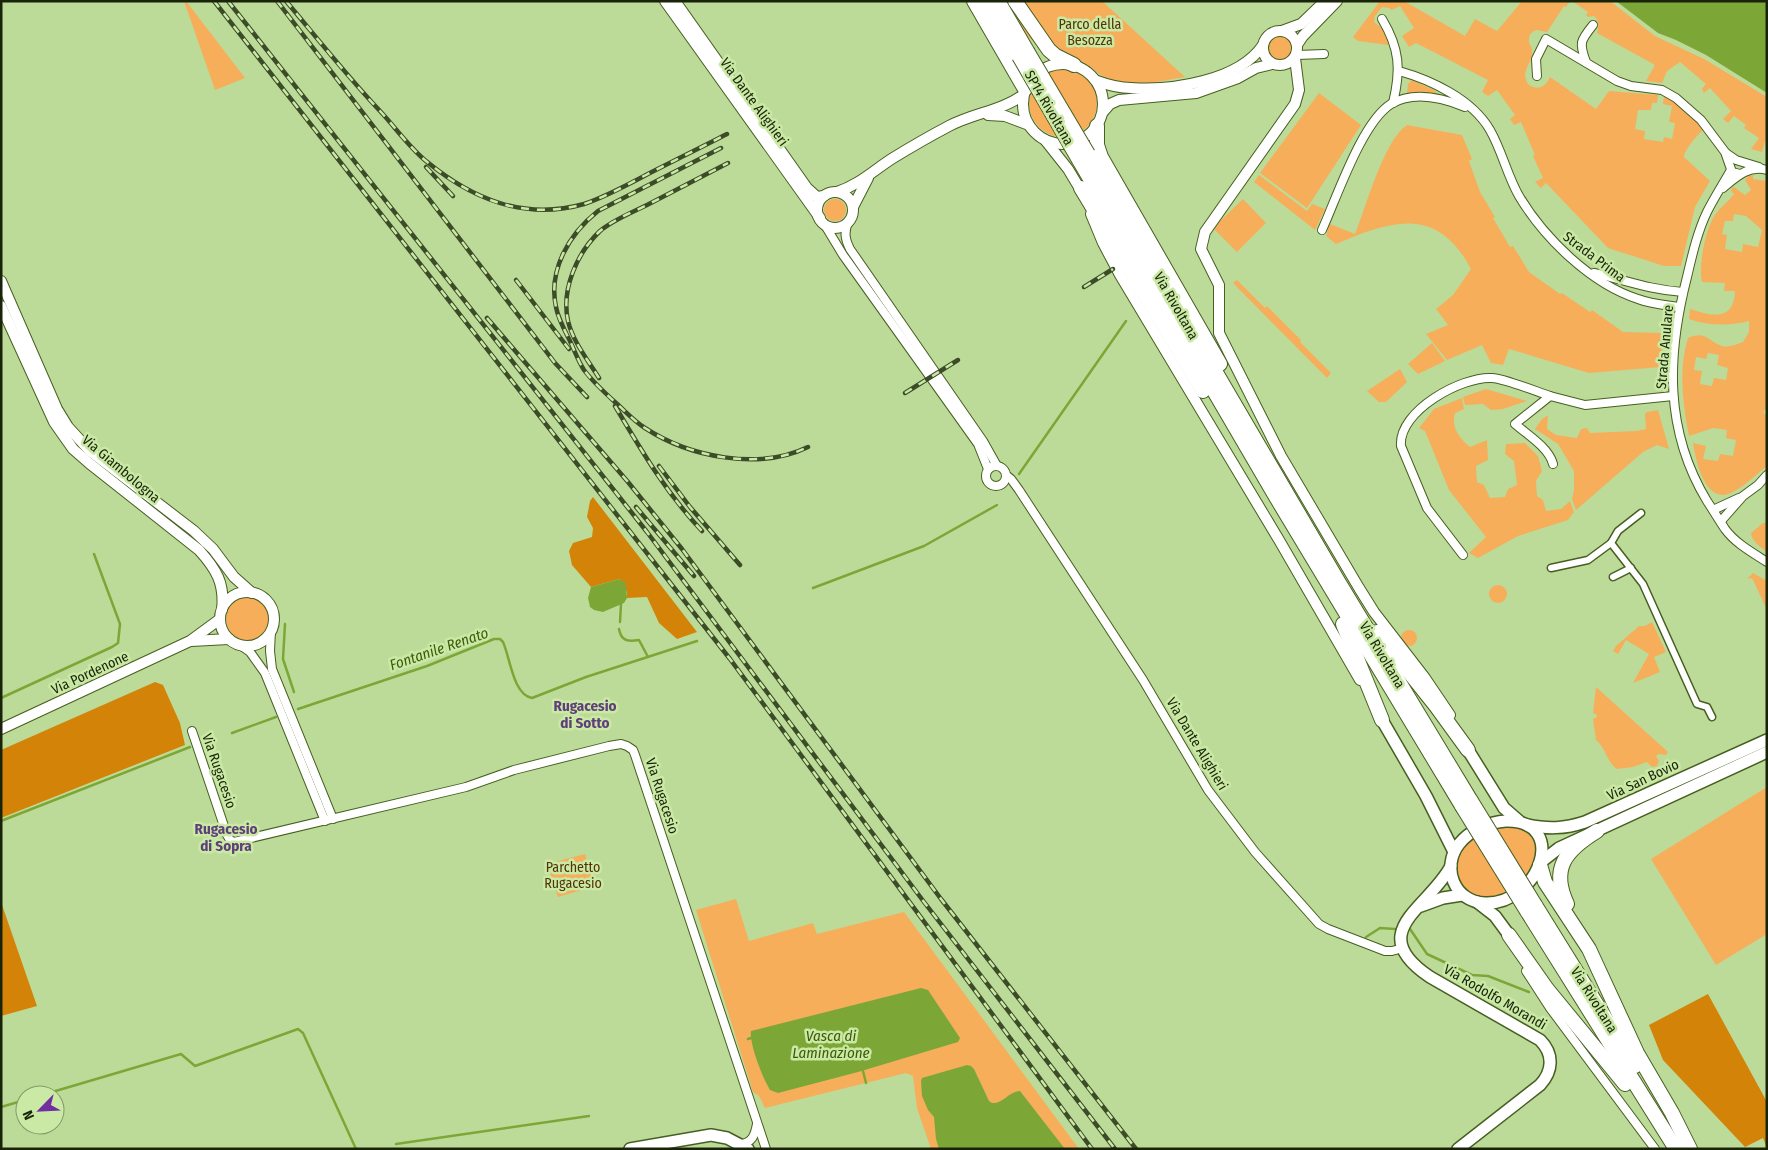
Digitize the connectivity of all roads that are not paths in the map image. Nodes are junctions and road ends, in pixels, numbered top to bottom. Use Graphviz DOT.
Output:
graph roads {
  1 [pos="666,1"];
  2 [pos="675,1"];
  3 [pos="974,1"];
  4 [pos="987,1"];
  5 [pos="998,1"];
  6 [pos="1015,1"];
  7 [pos="1326,1"];
  8 [pos="1337,1"];
  9 [pos="1382,20"];
  10 [pos="1593,25"];
  11 [pos="1282,31"];
  12 [pos="1263,45"];
  13 [pos="1297,51"];
  14 [pos="1023,54"];
  15 [pos="1586,62"];
  16 [pos="1272,64"];
  17 [pos="1074,65"];
  18 [pos="1399,72"];
  19 [pos="1537,76"];
  20 [pos="1097,81"];
  21 [pos="1024,92"];
  22 [pos="1392,103"];
  23 [pos="1103,112"];
  24 [pos="1476,112"];
  25 [pos="977,115"];
  26 [pos="1028,125"];
  27 [pos="1097,126"];
  28 [pos="1045,140"];
  29 [pos="1724,152"];
  30 [pos="1083,157"];
  31 [pos="1739,160"];
  32 [pos="1731,168"];
  33 [pos="1767,170"];
  34 [pos="1741,173"];
  35 [pos="868,177"];
  36 [pos="1081,188"];
  37 [pos="837,192"];
  38 [pos="824,196"];
  39 [pos="1715,197"];
  40 [pos="853,207"];
  41 [pos="821,220"];
  42 [pos="848,222"];
  43 [pos="1322,230"];
  44 [pos="860,272"];
  45 [pos="1590,273"];
  46 [pos="1,281"];
  47 [pos="1,291"];
  48 [pos="1683,292"];
  49 [pos="1,306"];
  50 [pos="1679,307"];
  51 [pos="23,330"];
  52 [pos="939,383"];
  53 [pos="1550,396"];
  54 [pos="1673,396"];
  55 [pos="1553,464"];
  56 [pos="997,466"];
  57 [pos="1258,467"];
  58 [pos="988,469"];
  59 [pos="1006,475"];
  60 [pos="1767,475"];
  61 [pos="1279,481"];
  62 [pos="1767,483"];
  63 [pos="1002,484"];
  64 [pos="1758,485"];
  65 [pos="1019,490"];
  66 [pos="1743,496"];
  67 [pos="1276,497"];
  68 [pos="1713,510"];
  69 [pos="1641,513"];
  70 [pos="1721,521"];
  71 [pos="1611,543"];
  72 [pos="1316,544"];
  73 [pos="1463,555"];
  74 [pos="1767,562"];
  75 [pos="1551,568"];
  76 [pos="1631,568"];
  77 [pos="1613,577"];
  78 [pos="252,593"];
  79 [pos="221,614"];
  80 [pos="271,630"];
  81 [pos="229,639"];
  82 [pos="190,641"];
  83 [pos="240,645"];
  84 [pos="1712,717"];
  85 [pos="1382,720"];
  86 [pos="1,730"];
  87 [pos="192,731"];
  88 [pos="1767,739"];
  89 [pos="1468,750"];
  90 [pos="1767,752"];
  91 [pos="1466,803"];
  92 [pos="329,820"];
  93 [pos="1524,824"];
  94 [pos="1597,831"];
  95 [pos="1454,852"];
  96 [pos="1540,864"];
  97 [pos="1451,866"];
  98 [pos="1462,895"];
  99 [pos="1476,902"];
  100 [pos="1419,906"];
  101 [pos="1531,908"];
  102 [pos="1509,935"];
  103 [pos="1582,937"];
  104 [pos="1403,948"];
  105 [pos="756,1120"];
  106 [pos="746,1145"];
  107 [pos="630,1149"];
  108 [pos="766,1149"];
  109 [pos="1458,1149"];
  110 [pos="1655,1149"];
  111 [pos="1668,1149"];
  112 [pos="1676,1149"];
  113 [pos="1689,1149"];
  1 -- 41 [label="street, Via Dante Alighieri"];
  2 -- 38 [label="street, Via Dante Alighieri"];
  3 -- 21 [label="highway"];
  4 -- 14 [label="highway"];
  5 -- 14 [label="highway"];
  6 -- 17 [label="highway"];
  7 -- 11 [label="street"];
  8 -- 13 [label="street"];
  9 -- 18 [label="street"];
  10 -- 15 [label="street"];
  11 -- 12 [label="street"];
  11 -- 13 [label="street"];
  12 -- 16 [label="street"];
  12 -- 20 [label="street"];
  13 -- 16 [label="street"];
  13 -- 89 [label="street"];
  14 -- 30 [label="highway, SP14 Rivoltana, bridge"];
  15 -- 19 [label="street"];
  15 -- 29 [label="street"];
  16 -- 23 [label="street"];
  17 -- 20 [label="street"];
  17 -- 21 [label="street"];
  18 -- 22 [label="street"];
  18 -- 24 [label="street, Strada Prima"];
  20 -- 23 [label="street"];
  21 -- 25 [label="street"];
  21 -- 26 [label="street"];
  22 -- 24 [label="street, Strada Prima"];
  22 -- 43 [label="street"];
  23 -- 27 [label="street"];
  24 -- 45 [label="street, Strada Prima"];
  25 -- 26 [label="street"];
  25 -- 35 [label="street"];
  26 -- 28 [label="street"];
  27 -- 28 [label="street"];
  27 -- 61 [label="highway"];
  28 -- 36 [label="street"];
  29 -- 31 [label="street"];
  29 -- 32 [label="street"];
  30 -- 57 [label="highway, Via Rivoltana"];
  30 -- 61 [label="highway, Via Rivoltana"];
  31 -- 32 [label="street"];
  31 -- 33 [label="street"];
  31 -- 34 [label="street"];
  32 -- 34 [label="street"];
  32 -- 39 [label="street, Strada Anulare"];
  33 -- 34 [label="street"];
  34 -- 39 [label="street, Strada Anulare"];
  35 -- 37 [label="street"];
  35 -- 40 [label="street"];
  36 -- 57 [label="highway"];
  36 -- 85 [label="street"];
  37 -- 38 [label="street"];
  37 -- 40 [label="street"];
  38 -- 41 [label="street"];
  39 -- 48 [label="street, Strada Anulare"];
  40 -- 42 [label="street"];
  41 -- 42 [label="street"];
  41 -- 44 [label="street, Via Dante Alighieri"];
  42 -- 44 [label="street, Via Dante Alighieri"];
  44 -- 52 [label="street, Via Dante Alighieri"];
  45 -- 48 [label="street"];
  45 -- 50 [label="street, Strada Prima"];
  46 -- 51 [label="street, Via Giambologna"];
  47 -- 51 [label="street, Via Giambologna"];
  48 -- 50 [label="street, Strada Anulare"];
  49 -- 79 [label="street, Via Giambologna"];
  50 -- 54 [label="street, Strada Anulare"];
  51 -- 78 [label="street, Via Giambologna"];
  52 -- 56 [label="street, Via Dante Alighieri"];
  52 -- 58 [label="street, Via Dante Alighieri"];
  53 -- 54 [label="street"];
  53 -- 55 [label="street"];
  53 -- 73 [label="street"];
  54 -- 68 [label="street, Strada Anulare"];
  56 -- 58 [label="street"];
  56 -- 59 [label="street"];
  57 -- 67 [label="highway, Via Rivoltana"];
  58 -- 63 [label="street"];
  59 -- 63 [label="street"];
  59 -- 65 [label="street, Via Dante Alighieri"];
  60 -- 64 [label="street"];
  61 -- 72 [label="highway, Via Rivoltana"];
  62 -- 64 [label="street"];
  63 -- 65 [label="street"];
  64 -- 66 [label="street"];
  65 -- 104 [label="street, Via Dante Alighieri"];
  66 -- 68 [label="street"];
  66 -- 70 [label="street"];
  67 -- 85 [label="highway"];
  67 -- 91 [label="highway, Via Rivoltana"];
  68 -- 70 [label="street, Strada Anulare"];
  69 -- 71 [label="street"];
  70 -- 74 [label="street, Strada Anulare"];
  71 -- 75 [label="street"];
  71 -- 76 [label="street"];
  72 -- 89 [label="highway"];
  72 -- 91 [label="highway, Via Rivoltana"];
  76 -- 77 [label="street"];
  76 -- 84 [label="street"];
  78 -- 79 [label="street"];
  78 -- 80 [label="street"];
  79 -- 81 [label="street"];
  79 -- 82 [label="street, Via Pordenone"];
  80 -- 83 [label="street"];
  80 -- 92 [label="street"];
  81 -- 82 [label="street, Via Pordenone"];
  81 -- 83 [label="street"];
  82 -- 86 [label="street, Via Pordenone"];
  83 -- 92 [label="street"];
  85 -- 95 [label="main road"];
  87 -- 92 [label="street, Via Rugacesio"];
  88 -- 93 [label="main road, Via San Bovio"];
  89 -- 93 [label="main road"];
  90 -- 94 [label="main road, Via San Bovio"];
  91 -- 101 [label="highway, Via Rivoltana, bridge"];
  92 -- 105 [label="street, Via Rugacesio"];
  93 -- 95 [label="main road"];
  93 -- 96 [label="main road"];
  94 -- 96 [label="main road, Via San Bovio"];
  94 -- 103 [label="highway"];
  95 -- 97 [label="main road"];
  96 -- 99 [label="main road"];
  96 -- 103 [label="highway"];
  97 -- 98 [label="main road"];
  97 -- 100 [label="main road"];
  98 -- 99 [label="main road"];
  98 -- 100 [label="main road"];
  99 -- 102 [label="main road"];
  100 -- 104 [label="main road"];
  101 -- 112 [label="highway, Via Rivoltana"];
  101 -- 113 [label="highway, Via Rivoltana"];
  102 -- 110 [label="street"];
  102 -- 111 [label="highway"];
  103 -- 113 [label="highway"];
  104 -- 109 [label="main road, Via Rodolfo Morandi"];
  105 -- 106 [label="street"];
  105 -- 108 [label="street"];
  106 -- 107 [label="main road"];
}
